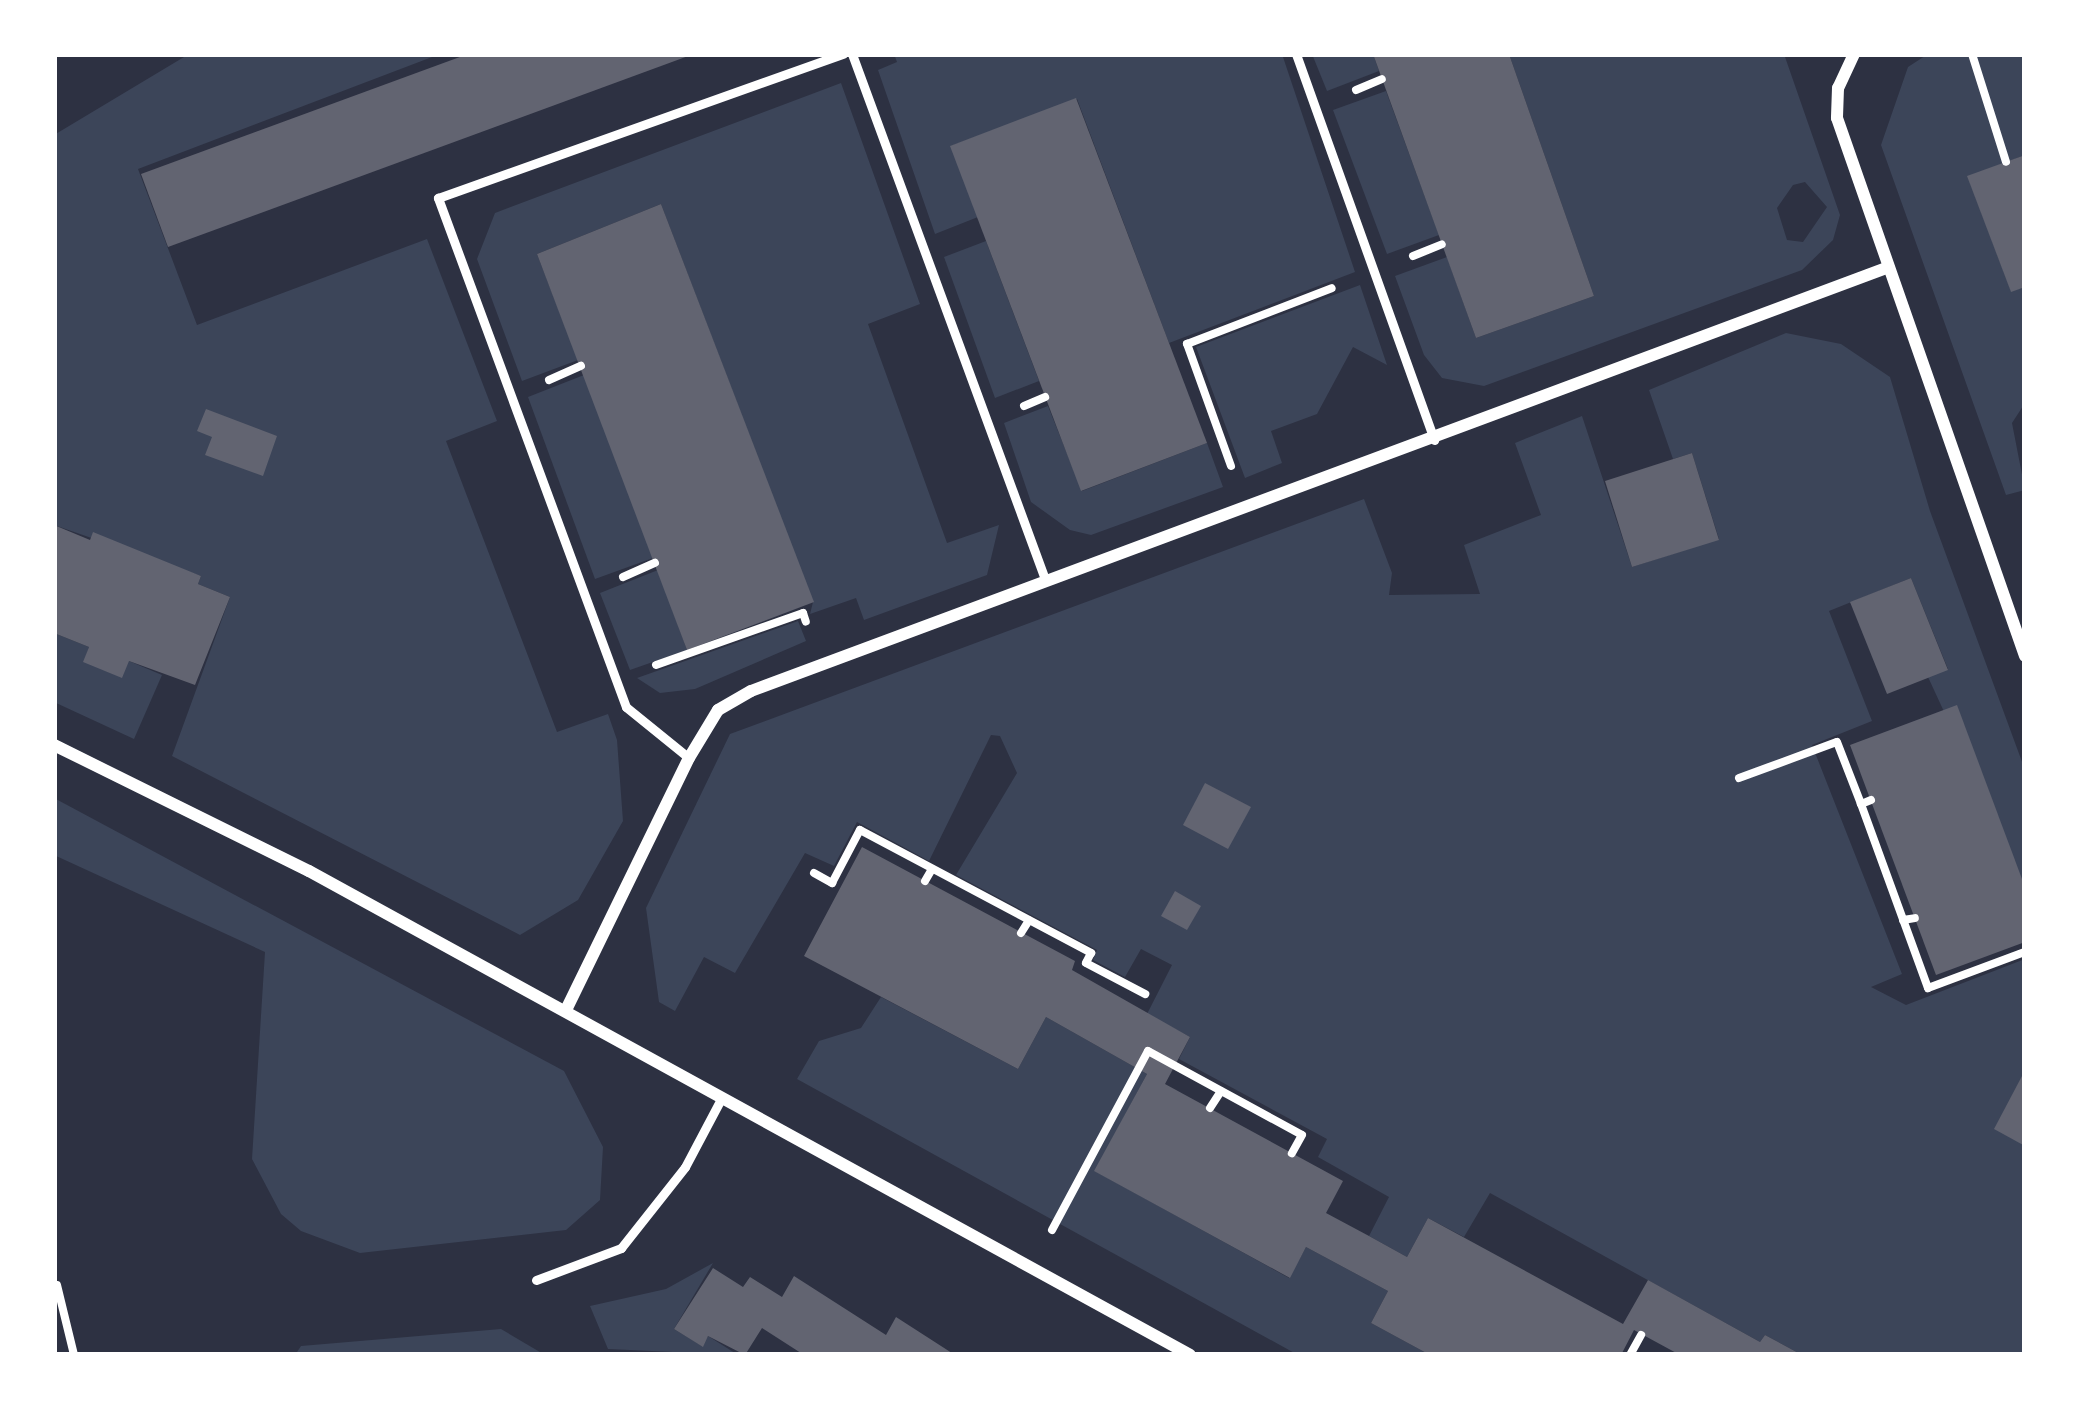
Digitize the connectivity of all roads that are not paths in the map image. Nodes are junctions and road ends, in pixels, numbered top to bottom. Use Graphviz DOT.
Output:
graph roads {
  1 [pos="847,54"];
  2 [pos="1296,54"];
  3 [pos="1853,54"];
  4 [pos="1889,267"];
  5 [pos="1434,440"];
  6 [pos="1045,579"];
  7 [pos="2025,656"];
  8 [pos="54,745"];
  9 [pos="689,758"];
  10 [pos="566,1010"];
  11 [pos="722,1097"];
  12 [pos="536,1280"];
  13 [pos="1190,1355"];
  1 -- 6 [label="lane"];
  1 -- 9 [label="lane"];
  2 -- 5 [label="lane"];
  3 -- 4 [label="street"];
  4 -- 5 [label="street"];
  4 -- 7 [label="street"];
  5 -- 6 [label="street"];
  6 -- 9 [label="street"];
  8 -- 10 [label="street"];
  9 -- 10 [label="street"];
  10 -- 11 [label="street"];
  11 -- 12 [label="lane"];
  11 -- 13 [label="street"];
}
